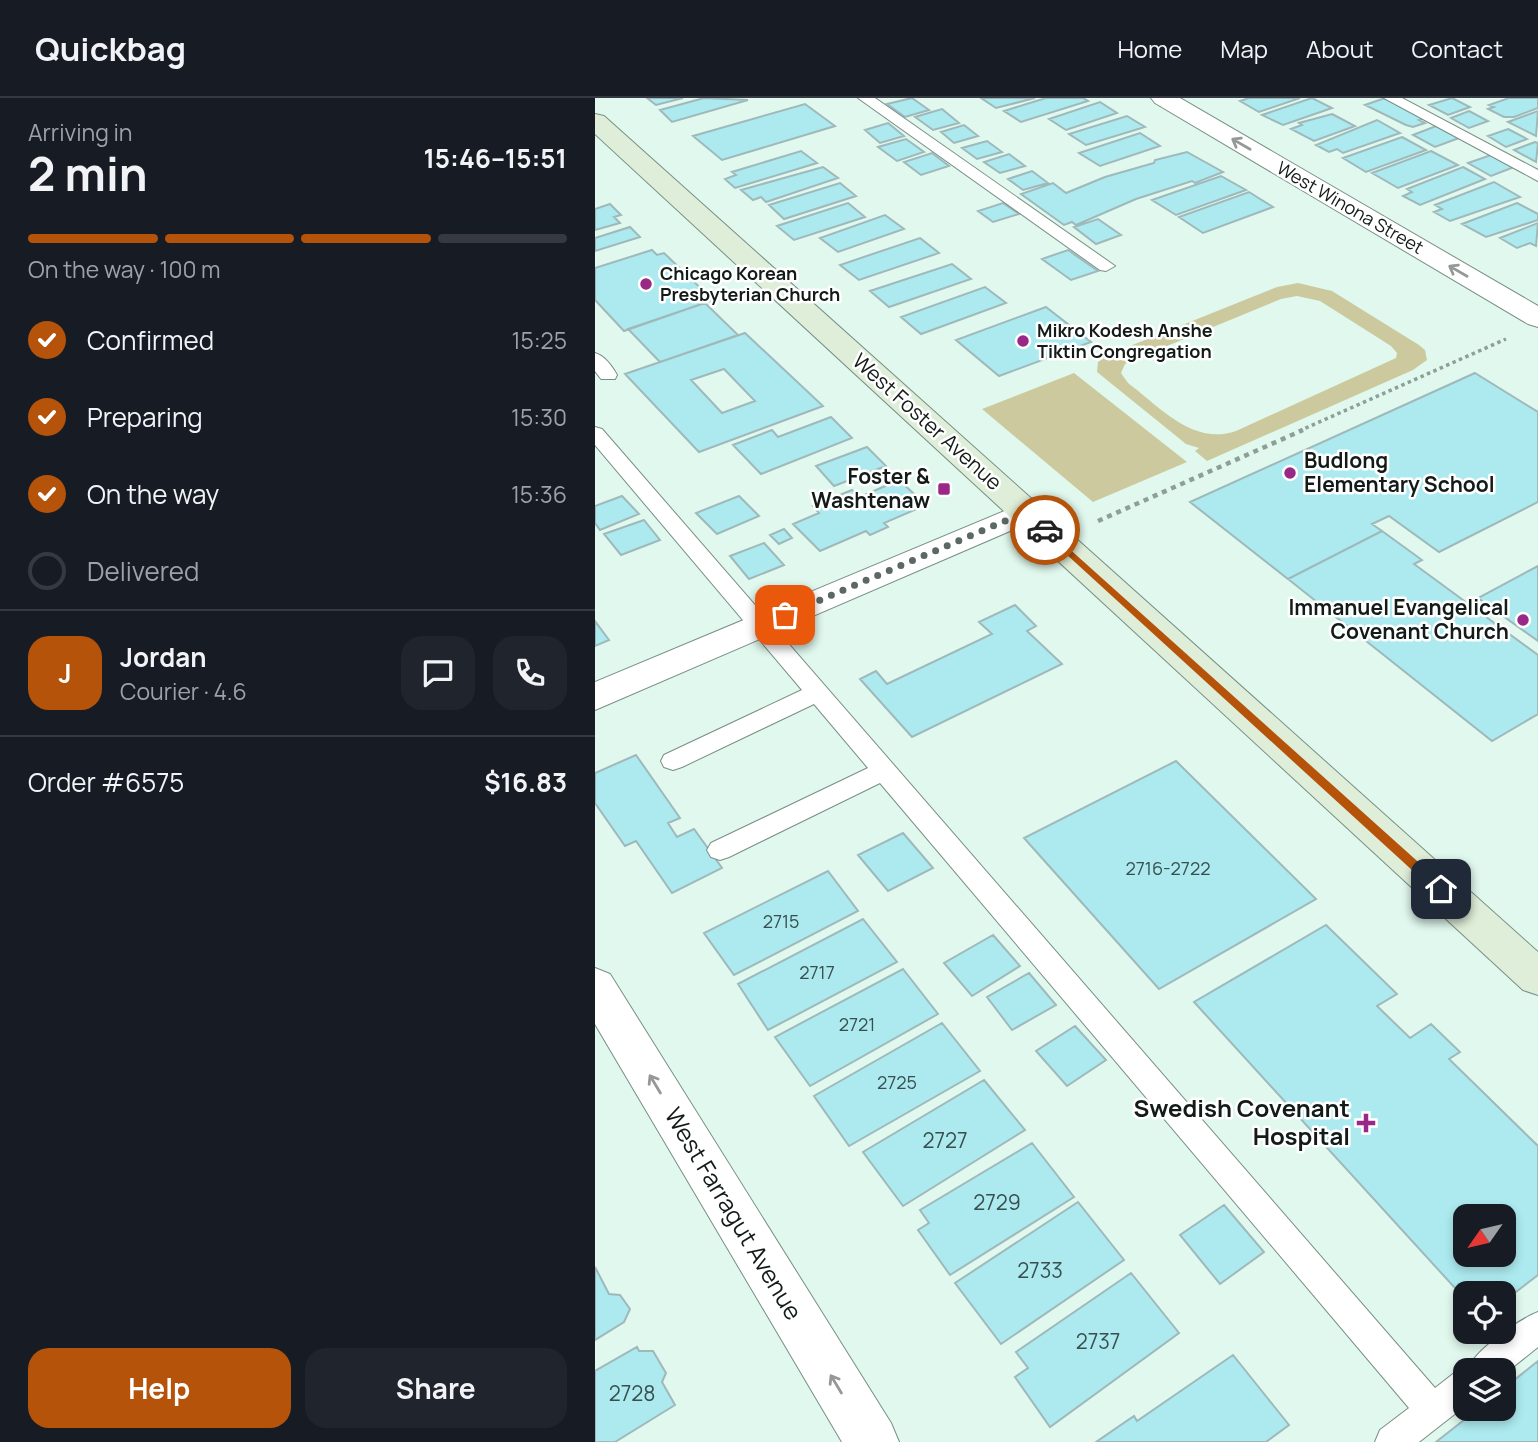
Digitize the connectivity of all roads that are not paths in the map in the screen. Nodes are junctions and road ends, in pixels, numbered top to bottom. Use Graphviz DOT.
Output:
graph roads {
  1 [pos="865,98"];
  2 [pos="1163,98"];
  3 [pos="1391,98"];
  4 [pos="595,121"];
  5 [pos="1538,176"];
  6 [pos="1107,267"];
  7 [pos="1535,286"];
  8 [pos="1505,299"];
  9 [pos="1528,326"];
  10 [pos="595,359"];
  11 [pos="608,375"];
  12 [pos="595,433"];
  13 [pos="1026,512"];
  14 [pos="760,626"];
  15 [pos="817,693"];
  16 [pos="595,697"];
  17 [pos="673,761"];
  18 [pos="884,771"];
  19 [pos="720,850"];
  20 [pos="1538,978"];
  21 [pos="595,986"];
  22 [pos="1538,1327"];
  23 [pos="1498,1358"];
  24 [pos="1453,1394"];
  25 [pos="1432,1410"];
  26 [pos="872,1442"];
  27 [pos="1392,1442"];
  1 -- 6 [label="lane"];
  8 -- 2 [label="street, West Winona Street, one-way"];
  3 -- 5 [label="lane"];
  4 -- 13 [label="main road, West Foster Avenue"];
  7 -- 8 [label="street"];
  8 -- 9 [label="street, West Winona Street"];
  10 -- 11 [label="lane"];
  12 -- 14 [label="lane"];
  13 -- 14 [label="street"];
  13 -- 20 [label="main road, West Foster Avenue"];
  14 -- 15 [label="lane"];
  14 -- 16 [label="street"];
  15 -- 17 [label="lane"];
  15 -- 18 [label="lane"];
  18 -- 19 [label="lane"];
  18 -- 25 [label="lane"];
  26 -- 21 [label="street, West Farragut Avenue, one-way"];
  22 -- 23 [label="lane"];
  24 -- 25 [label="lane"];
  25 -- 27 [label="lane"];
}
